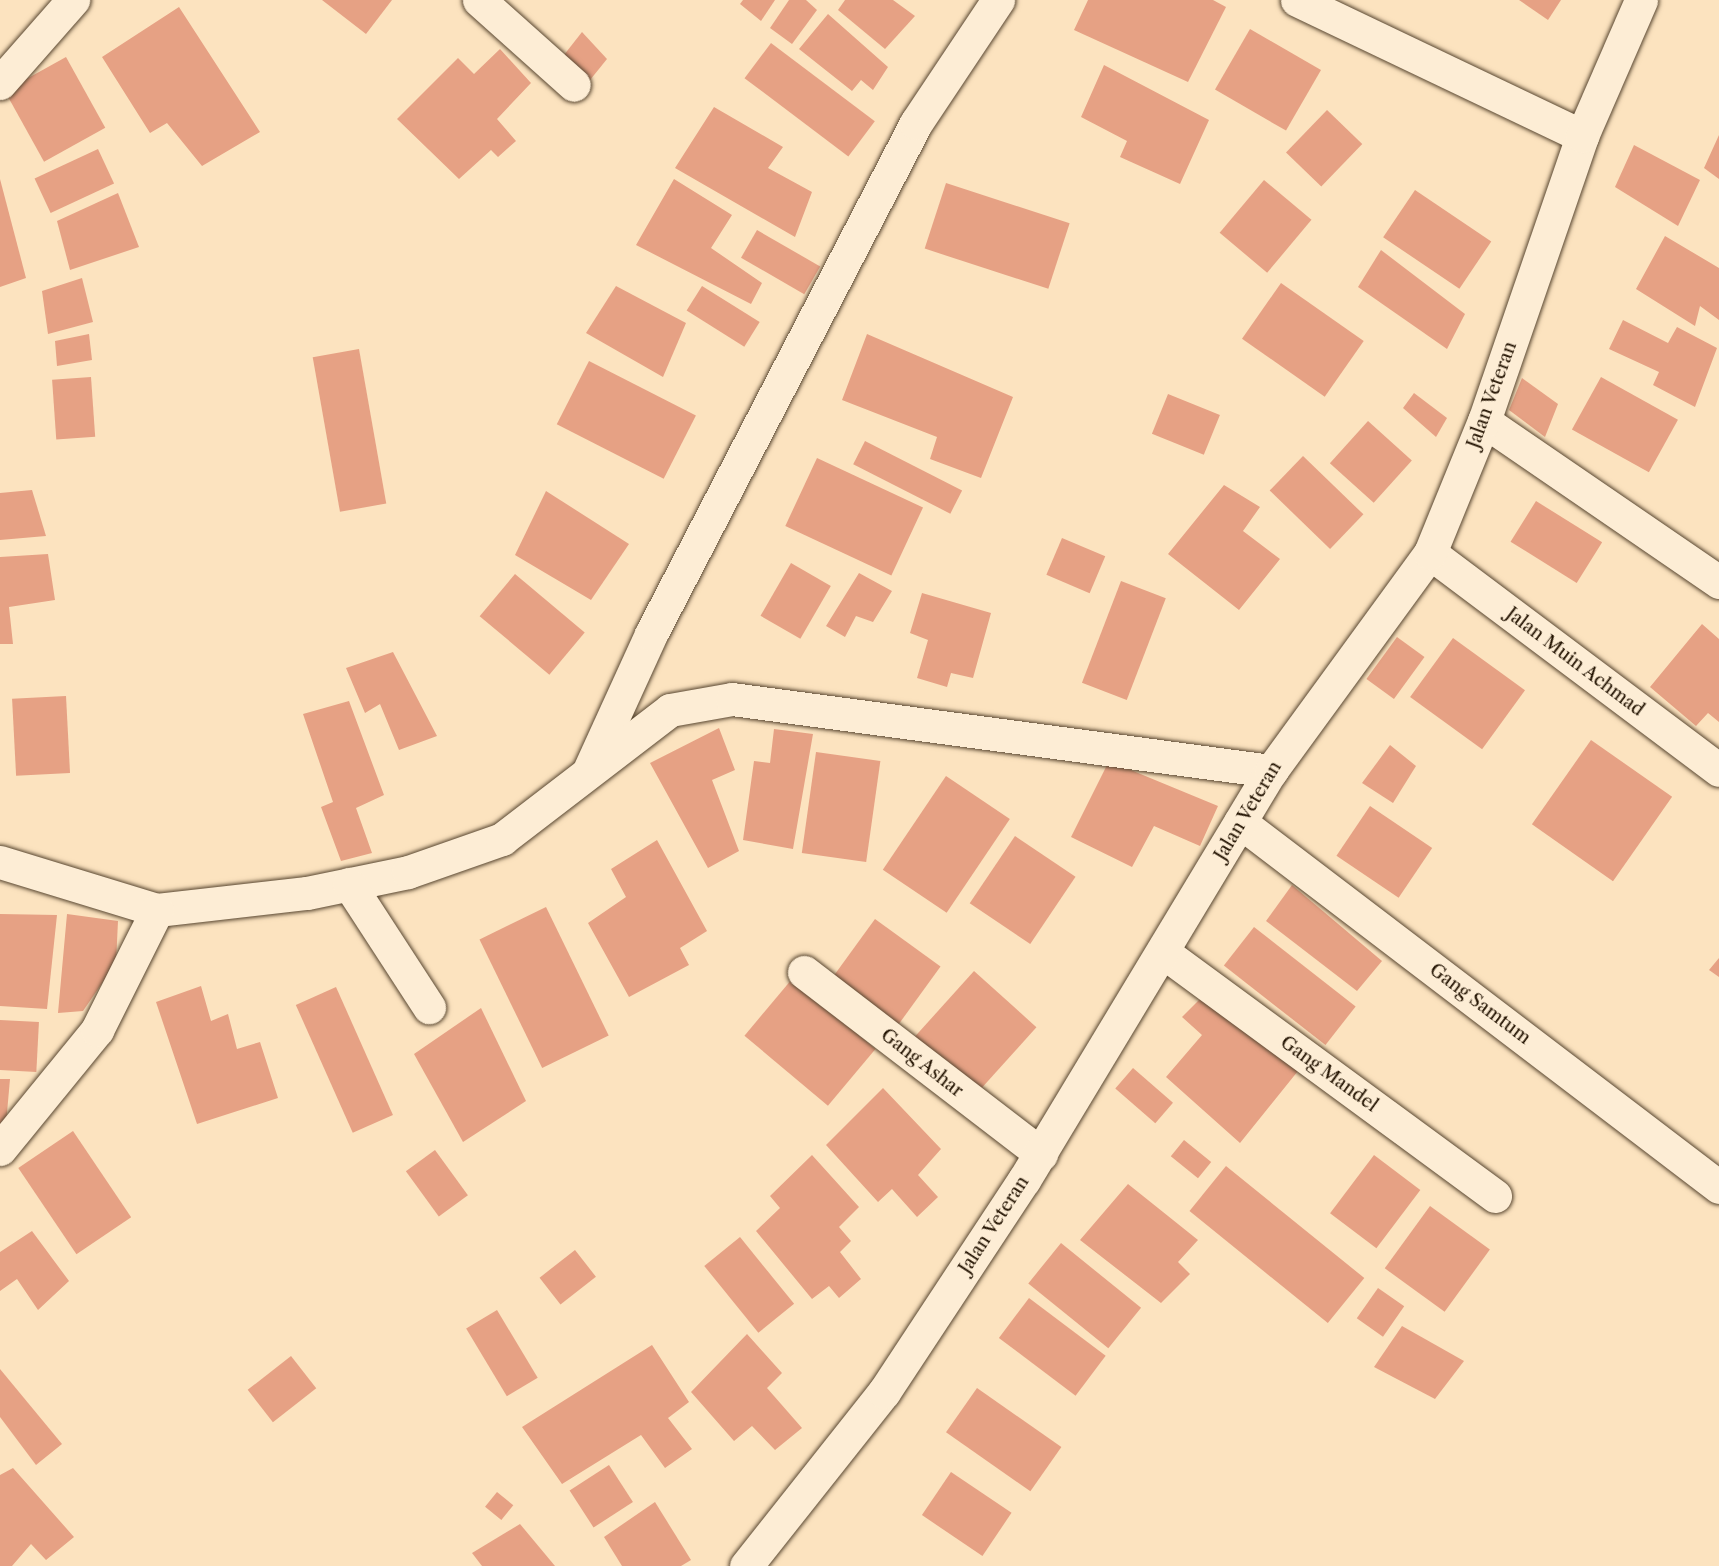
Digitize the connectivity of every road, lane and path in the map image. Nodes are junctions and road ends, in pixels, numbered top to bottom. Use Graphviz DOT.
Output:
graph roads {
  1 [pos="73,0"];
  2 [pos="479,0"];
  3 [pos="998,0"];
  4 [pos="1297,0"];
  5 [pos="1641,0"];
  6 [pos="0,83"];
  7 [pos="574,85"];
  8 [pos="1582,136"];
  9 [pos="1484,421"];
  10 [pos="1430,554"];
  11 [pos="1719,582"];
  12 [pos="1719,770"];
  13 [pos="1271,771"];
  14 [pos="588,772"];
  15 [pos="1240,822"];
  16 [pos="0,862"];
  17 [pos="349,884"];
  18 [pos="157,910"];
  19 [pos="1163,952"];
  20 [pos="804,972"];
  21 [pos="429,1006"];
  22 [pos="0,1149"];
  23 [pos="1041,1154"];
  24 [pos="1719,1187"];
  25 [pos="1495,1196"];
  26 [pos="746,1566"];
  1 -- 6 [label="street"];
  2 -- 7 [label="street"];
  3 -- 14 [label="street"];
  4 -- 8 [label="street"];
  5 -- 8 [label="street, Jalan Veteran"];
  8 -- 9 [label="street, Jalan Veteran"];
  9 -- 10 [label="street, Jalan Veteran"];
  9 -- 11 [label="street"];
  10 -- 12 [label="street, Jalan Muin Achmad"];
  10 -- 13 [label="street, Jalan Veteran"];
  13 -- 14 [label="street"];
  13 -- 15 [label="street, Jalan Veteran"];
  14 -- 17 [label="street"];
  15 -- 19 [label="street, Jalan Veteran"];
  15 -- 24 [label="street, Gang Samtum"];
  16 -- 18 [label="street"];
  17 -- 18 [label="street"];
  17 -- 21 [label="street"];
  18 -- 22 [label="street"];
  19 -- 23 [label="street, Jalan Veteran"];
  19 -- 25 [label="street, Gang Mandel"];
  20 -- 23 [label="street, Gang Ashar"];
  23 -- 26 [label="street, Jalan Veteran"];
}
